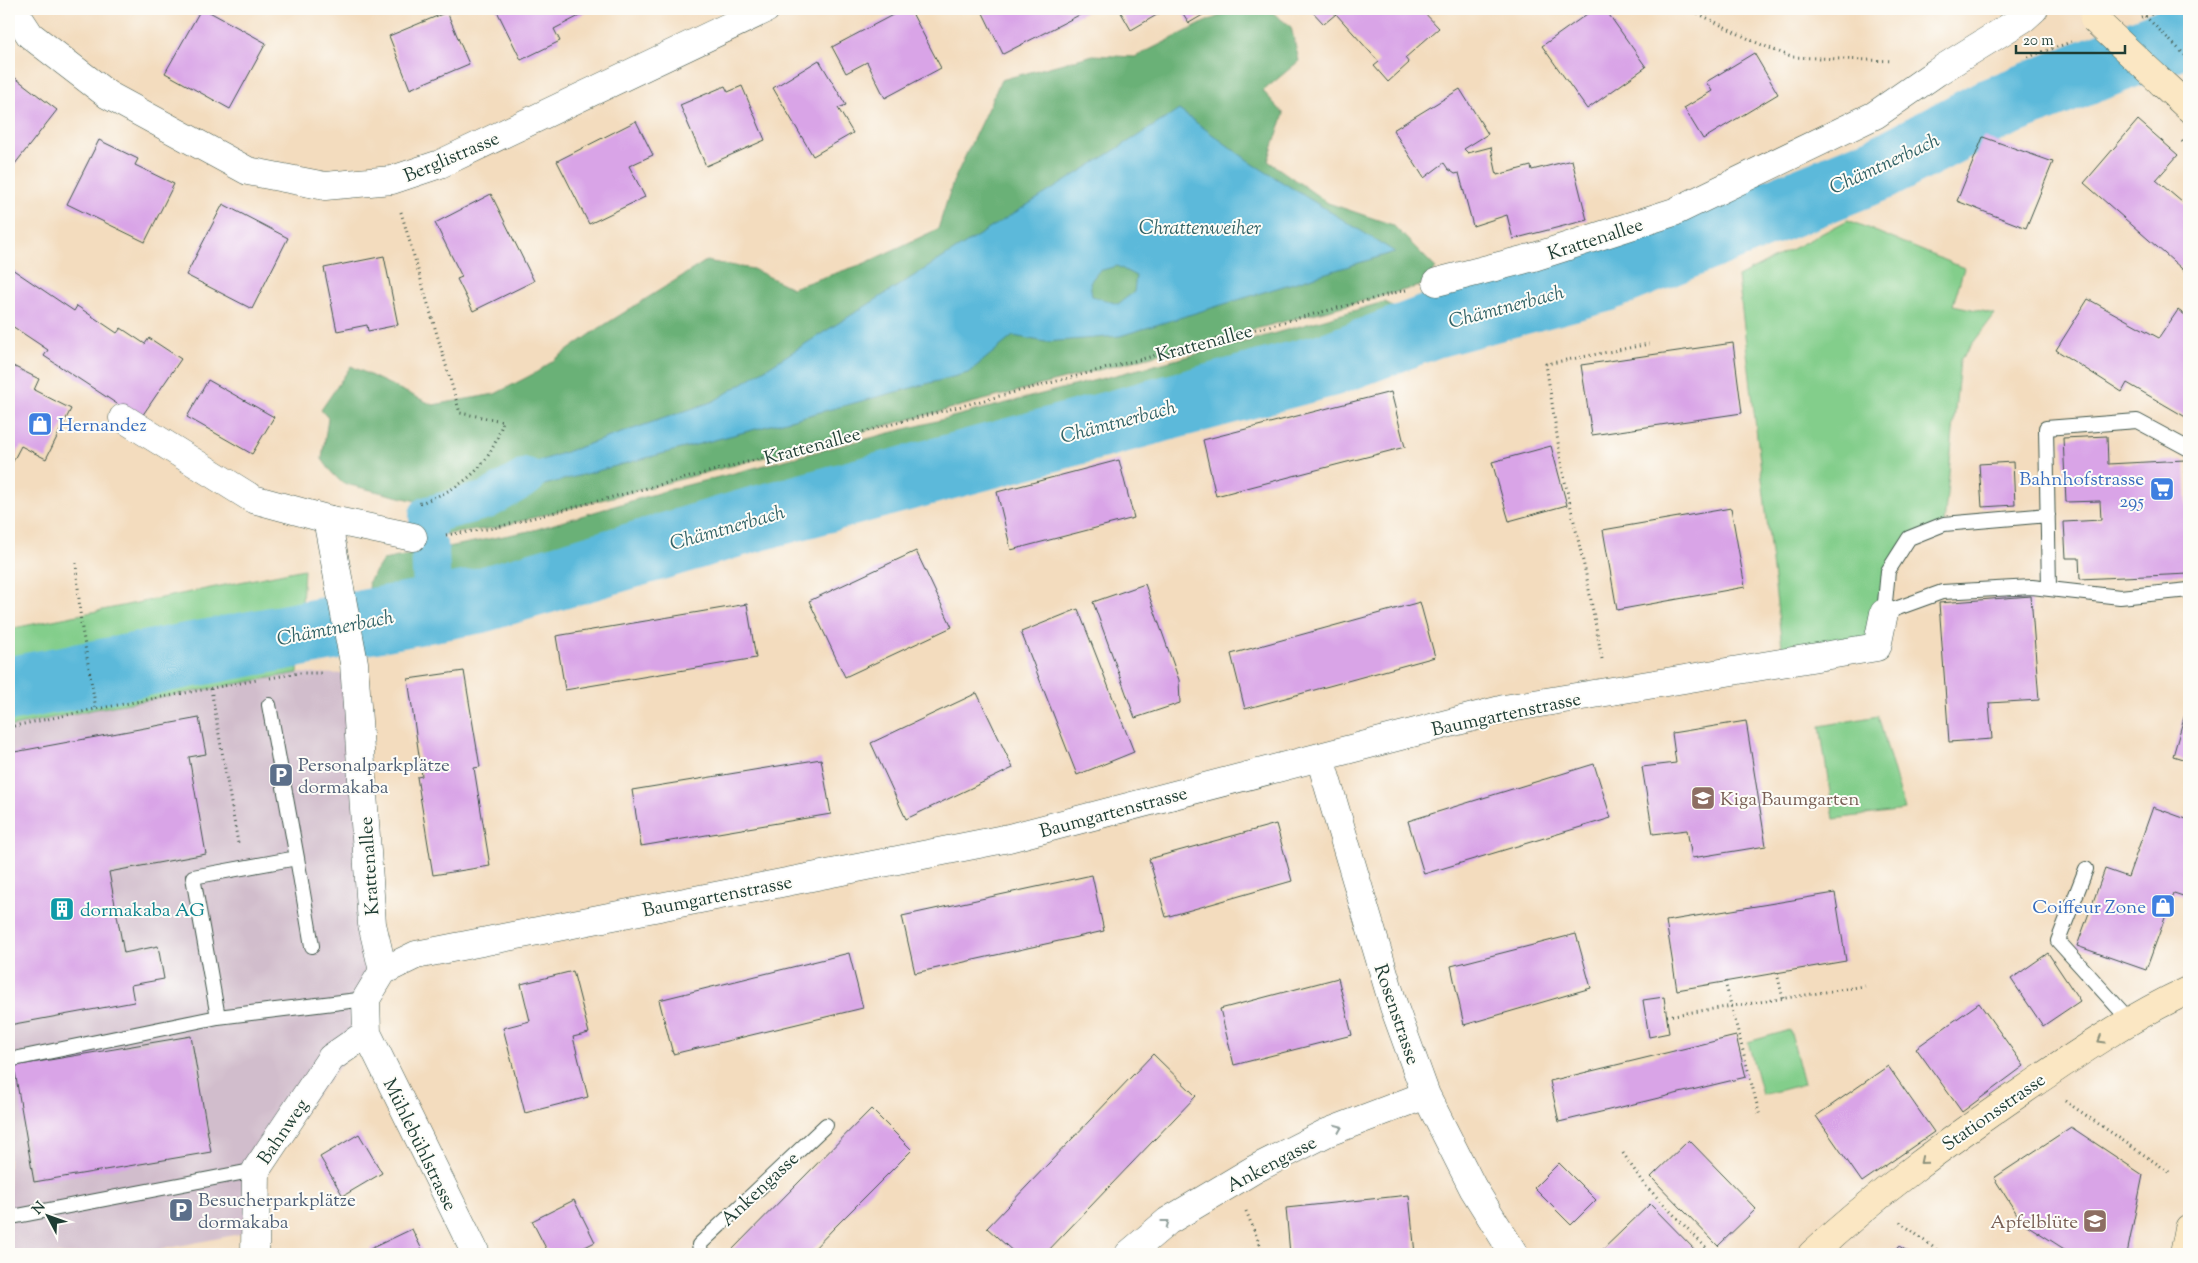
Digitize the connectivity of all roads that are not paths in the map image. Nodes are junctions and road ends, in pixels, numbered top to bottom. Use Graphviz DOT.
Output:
graph roads {
  1 [pos="13,9"];
  2 [pos="766,9"];
  3 [pos="2034,9"];
  4 [pos="2089,14"];
  5 [pos="2189,108"];
  6 [pos="1437,282"];
  7 [pos="124,418"];
  8 [pos="2189,449"];
  9 [pos="2048,515"];
  10 [pos="327,520"];
  11 [pos="413,537"];
  12 [pos="2049,588"];
  13 [pos="2189,590"];
  14 [pos="1884,613"];
  15 [pos="269,705"];
  16 [pos="1320,758"];
  17 [pos="297,858"];
  18 [pos="2086,869"];
  19 [pos="312,946"];
  20 [pos="383,971"];
  21 [pos="2189,990"];
  22 [pos="366,999"];
  23 [pos="218,1017"];
  24 [pos="2130,1022"];
  25 [pos="367,1033"];
  26 [pos="9,1060"];
  27 [pos="1426,1095"];
  28 [pos="826,1125"];
  29 [pos="256,1170"];
  30 [pos="9,1215"];
  31 [pos="2189,1228"];
  32 [pos="1819,1247"];
  33 [pos="255,1254"];
  34 [pos="476,1254"];
  35 [pos="702,1254"];
  36 [pos="1129,1254"];
  37 [pos="1514,1254"];
  38 [pos="2184,1254"];
  1 -- 2 [label="street, Berglistrasse"];
  3 -- 6 [label="street, Krattenallee"];
  4 -- 5 [label="street, bridge"];
  7 -- 10 [label="street"];
  8 -- 9 [label="lane"];
  9 -- 12 [label="lane"];
  9 -- 14 [label="lane, Baumgartenstrasse"];
  10 -- 11 [label="street"];
  10 -- 20 [label="street, Krattenallee"];
  12 -- 13 [label="lane"];
  12 -- 14 [label="lane"];
  14 -- 16 [label="street, Baumgartenstrasse"];
  15 -- 17 [label="lane"];
  16 -- 20 [label="street, Baumgartenstrasse"];
  16 -- 27 [label="street, Rosenstrasse"];
  17 -- 19 [label="lane"];
  17 -- 23 [label="lane"];
  18 -- 24 [label="lane"];
  20 -- 22 [label="street"];
  21 -- 24 [label="street, Stationsstrasse"];
  22 -- 23 [label="lane"];
  22 -- 25 [label="street"];
  23 -- 26 [label="lane"];
  24 -- 32 [label="street, Stationsstrasse, one-way"];
  25 -- 29 [label="street, Bahnweg"];
  25 -- 34 [label="street, Mühlebühlstrasse"];
  36 -- 27 [label="street, Ankengasse, one-way"];
  27 -- 37 [label="street, Rosenstrasse"];
  28 -- 35 [label="lane, Ankengasse"];
  29 -- 30 [label="lane"];
  29 -- 33 [label="street, Bahnweg"];
  31 -- 38 [label="street"];
}
